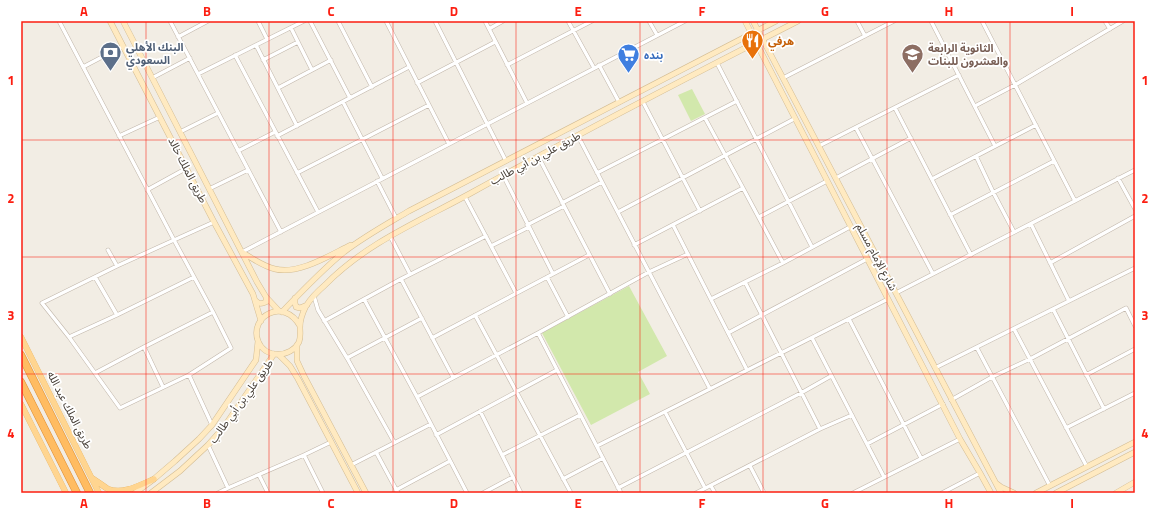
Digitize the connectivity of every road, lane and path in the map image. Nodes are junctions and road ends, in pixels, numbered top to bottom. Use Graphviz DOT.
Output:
graph roads {
  1 [pos="59,21"];
  2 [pos="110,21"];
  3 [pos="123,21"];
  4 [pos="170,21"];
  5 [pos="208,21"];
  6 [pos="258,21"];
  7 [pos="304,21"];
  8 [pos="310,21"];
  9 [pos="338,21"];
  10 [pos="386,21"];
  11 [pos="435,21"];
  12 [pos="485,21"];
  13 [pos="503,21"];
  14 [pos="568,21"];
  15 [pos="592,21"];
  16 [pos="650,21"];
  17 [pos="685,21"];
  18 [pos="745,21"];
  19 [pos="753,21"];
  20 [pos="776,21"];
  21 [pos="798,21"];
  22 [pos="857,21"];
  23 [pos="894,21"];
  24 [pos="931,21"];
  25 [pos="982,21"];
  26 [pos="1105,21"];
  27 [pos="1123,21"];
  28 [pos="291,28"];
  29 [pos="489,29"];
  30 [pos="1110,29"];
  31 [pos="758,30"];
  32 [pos="573,31"];
  33 [pos="751,34"];
  34 [pos="657,36"];
  35 [pos="865,36"];
  36 [pos="178,37"];
  37 [pos="267,39"];
  38 [pos="762,40"];
  39 [pos="298,42"];
  40 [pos="495,42"];
  41 [pos="756,43"];
  42 [pos="256,45"];
  43 [pos="123,46"];
  44 [pos="234,55"];
  45 [pos="190,58"];
  46 [pos="264,60"];
  47 [pos="331,60"];
  48 [pos="456,62"];
  49 [pos="717,63"];
  50 [pos="508,65"];
  51 [pos="599,65"];
  52 [pos="83,67"];
  53 [pos="409,67"];
  54 [pos="594,68"];
  55 [pos="312,70"];
  56 [pos="198,74"];
  57 [pos="959,75"];
  58 [pos="152,78"];
  59 [pos="783,78"];
  60 [pos="417,83"];
  61 [pos="1015,85"];
  62 [pos="372,87"];
  63 [pos="278,88"];
  64 [pos="350,98"];
  65 [pos="737,101"];
  66 [pos="343,102"];
  67 [pos="619,102"];
  68 [pos="643,102"];
  69 [pos="527,103"];
  70 [pos="429,105"];
  71 [pos="975,106"];
  72 [pos="895,108"];
  73 [pos="218,113"];
  74 [pos="160,116"];
  75 [pos="706,118"];
  76 [pos="794,119"];
  77 [pos="487,124"];
  78 [pos="1036,125"];
  79 [pos="297,126"];
  80 [pos="856,128"];
  81 [pos="180,132"];
  82 [pos="275,132"];
  83 [pos="119,136"];
  84 [pos="277,136"];
  85 [pos="578,136"];
  86 [pos="911,138"];
  87 [pos="756,139"];
  88 [pos="362,140"];
  89 [pos="662,140"];
  90 [pos="449,144"];
  91 [pos="819,146"];
  92 [pos="995,146"];
  93 [pos="238,151"];
  94 [pos="725,155"];
  95 [pos="538,156"];
  96 [pos="976,156"];
  97 [pos="872,159"];
  98 [pos="506,161"];
  99 [pos="1054,161"];
  100 [pos="187,168"];
  101 [pos="248,170"];
  102 [pos="1135,170"];
  103 [pos="297,173"];
  104 [pos="597,173"];
  105 [pos="503,176"];
  106 [pos="382,178"];
  107 [pos="683,178"];
  108 [pos="836,178"];
  109 [pos="1118,178"];
  110 [pos="932,179"];
  111 [pos="377,181"];
  112 [pos="827,181"];
  113 [pos="602,182"];
  114 [pos="743,188"];
  115 [pos="209,189"];
  116 [pos="147,190"];
  117 [pos="993,192"];
  118 [pos="465,197"];
  119 [pos="788,201"];
  120 [pos="1075,201"];
  121 [pos="563,205"];
  122 [pos="1135,209"];
  123 [pos="700,211"];
  124 [pos="318,212"];
  125 [pos="618,212"];
  126 [pos="950,215"];
  127 [pos="1135,216"];
  128 [pos="396,218"];
  129 [pos="759,218"];
  130 [pos="214,222"];
  131 [pos="1032,224"];
  132 [pos="673,225"];
  133 [pos="528,226"];
  134 [pos="850,227"];
  135 [pos="281,232"];
  136 [pos="1014,232"];
  137 [pos="390,236"];
  138 [pos="486,236"];
  139 [pos="364,238"];
  140 [pos="174,240"];
  141 [pos="634,245"];
  142 [pos="491,246"];
  143 [pos="812,247"];
  144 [pos="108,250"];
  145 [pos="242,252"];
  146 [pos="688,254"];
  147 [pos="590,255"];
  148 [pos="971,255"];
  149 [pos="867,259"];
  150 [pos="783,262"];
  151 [pos="1050,262"];
  152 [pos="117,266"];
  153 [pos="1135,268"];
  154 [pos="649,272"];
  155 [pos="410,274"];
  156 [pos="553,274"];
  157 [pos="933,274"];
  158 [pos="547,276"];
  159 [pos="95,277"];
  160 [pos="194,277"];
  161 [pos="401,279"];
  162 [pos="745,282"];
  163 [pos="516,293"];
  164 [pos="896,293"];
  165 [pos="610,294"];
  166 [pos="314,296"];
  167 [pos="266,297"];
  168 [pos="295,298"];
  169 [pos="364,299"];
  170 [pos="711,299"];
  171 [pos="888,299"];
  172 [pos="256,301"];
  173 [pos="1069,301"];
  174 [pos="307,305"];
  175 [pos="1053,309"];
  176 [pos="280,311"];
  177 [pos="213,312"];
  178 [pos="475,314"];
  179 [pos="117,315"];
  180 [pos="762,315"];
  181 [pos="568,316"];
  182 [pos="422,318"];
  183 [pos="849,319"];
  184 [pos="261,321"];
  185 [pos="324,321"];
  186 [pos="300,326"];
  187 [pos="1135,326"];
  188 [pos="1014,329"];
  189 [pos="538,333"];
  190 [pos="728,333"];
  191 [pos="21,337"];
  192 [pos="69,337"];
  193 [pos="385,338"];
  194 [pos="432,338"];
  195 [pos="812,338"];
  196 [pos="1068,338"];
  197 [pos="258,340"];
  198 [pos="298,344"];
  199 [pos="144,347"];
  200 [pos="977,348"];
  201 [pos="1135,349"];
  202 [pos="781,353"];
  203 [pos="276,354"];
  204 [pos="497,354"];
  205 [pos="21,355"];
  206 [pos="347,358"];
  207 [pos="1030,359"];
  208 [pos="297,361"];
  209 [pos="290,366"];
  210 [pos="935,368"];
  211 [pos="557,370"];
  212 [pos="747,370"];
  213 [pos="95,373"];
  214 [pos="190,375"];
  215 [pos="1086,375"];
  216 [pos="831,376"];
  217 [pos="992,377"];
  218 [pos="454,378"];
  219 [pos="21,382"];
  220 [pos="163,387"];
  221 [pos="710,389"];
  222 [pos="517,391"];
  223 [pos="801,392"];
  224 [pos="1135,393"];
  225 [pos="417,397"];
  226 [pos="951,400"];
  227 [pos="21,404"];
  228 [pos="943,404"];
  229 [pos="1104,409"];
  230 [pos="480,411"];
  231 [pos="665,412"];
  232 [pos="580,414"];
  233 [pos="852,415"];
  234 [pos="431,424"];
  235 [pos="212,425"];
  236 [pos="904,425"];
  237 [pos="1066,428"];
  238 [pos="820,429"];
  239 [pos="436,435"];
  240 [pos="540,435"];
  241 [pos="960,439"];
  242 [pos="331,442"];
  243 [pos="394,442"];
  244 [pos="1135,442"];
  245 [pos="867,444"];
  246 [pos="208,445"];
  247 [pos="597,446"];
  248 [pos="376,452"];
  249 [pos="686,452"];
  250 [pos="1135,452"];
  251 [pos="304,455"];
  252 [pos="502,455"];
  253 [pos="603,458"];
  254 [pos="921,458"];
  255 [pos="450,461"];
  256 [pos="351,465"];
  257 [pos="750,466"];
  258 [pos="1086,467"];
  259 [pos="980,473"];
  260 [pos="259,475"];
  261 [pos="513,477"];
  262 [pos="884,477"];
  263 [pos="92,478"];
  264 [pos="154,479"];
  265 [pos="563,479"];
  266 [pos="994,480"];
  267 [pos="1135,482"];
  268 [pos="711,486"];
  269 [pos="1050,486"];
  270 [pos="228,488"];
  271 [pos="618,488"];
  272 [pos="705,488"];
  273 [pos="1066,488"];
  274 [pos="65,491"];
  275 [pos="397,491"];
  276 [pos="70,493"];
  277 [pos="77,493"];
  278 [pos="90,493"];
  279 [pos="94,493"];
  280 [pos="99,493"];
  281 [pos="134,493"];
  282 [pos="151,493"];
  283 [pos="218,493"];
  284 [pos="268,493"];
  285 [pos="322,493"];
  286 [pos="358,493"];
  287 [pos="366,493"];
  288 [pos="467,493"];
  289 [pos="483,493"];
  290 [pos="521,493"];
  291 [pos="571,493"];
  292 [pos="621,493"];
  293 [pos="696,493"];
  294 [pos="715,493"];
  295 [pos="764,493"];
  296 [pos="853,493"];
  297 [pos="942,493"];
  298 [pos="990,493"];
  299 [pos="1001,493"];
  300 [pos="1014,493"];
  301 [pos="1036,493"];
  302 [pos="1056,493"];
  303 [pos="1061,493"];
  304 [pos="1116,493"];
  1 -- 52 [label="street"];
  2 -- 43 [label="main road, طريق الملك خالد"];
  3 -- 58 [label="main road, طريق الملك خالد"];
  4 -- 36 [label="street"];
  5 -- 36 [label="street"];
  6 -- 37 [label="street"];
  7 -- 28 [label="street"];
  8 -- 47 [label="street"];
  9 -- 62 [label="street"];
  10 -- 53 [label="street"];
  11 -- 48 [label="street"];
  12 -- 29 [label="street"];
  13 -- 29 [label="street"];
  14 -- 32 [label="street"];
  15 -- 32 [label="street"];
  16 -- 34 [label="street"];
  17 -- 34 [label="street"];
  18 -- 33 [label="main road, شارع الإمام مسلم"];
  19 -- 31 [label="main road, شارع الإمام مسلم"];
  20 -- 31 [label="main road, طريق علي بن أبي طالب"];
  21 -- 38 [label="main road, طريق علي بن أبي طالب"];
  22 -- 35 [label="street"];
  23 -- 35 [label="street"];
  24 -- 57 [label="street"];
  25 -- 61 [label="street"];
  26 -- 30 [label="street"];
  27 -- 30 [label="street"];
  28 -- 37 [label="street"];
  28 -- 39 [label="street"];
  29 -- 40 [label="street"];
  30 -- 61 [label="street"];
  31 -- 33 [label="main road, طريق علي بن أبي طالب"];
  31 -- 38 [label="main road, شارع الإمام مسلم"];
  32 -- 50 [label="street"];
  32 -- 54 [label="street"];
  33 -- 41 [label="main road, شارع الإمام مسلم"];
  33 -- 67 [label="main road, طريق علي بن أبي طالب"];
  34 -- 51 [label="street"];
  35 -- 59 [label="street"];
  36 -- 45 [label="street"];
  37 -- 42 [label="street"];
  38 -- 41 [label="main road, طريق علي بن أبي طالب"];
  38 -- 59 [label="main road, شارع الإمام مسلم"];
  39 -- 46 [label="street"];
  39 -- 55 [label="street"];
  40 -- 48 [label="street"];
  40 -- 50 [label="street"];
  41 -- 49 [label="main road, طريق علي بن أبي طالب"];
  41 -- 76 [label="main road, شارع الإمام مسلم"];
  42 -- 44 [label="street"];
  42 -- 46 [label="street"];
  43 -- 52 [label="street"];
  43 -- 74 [label="main road, طريق الملك خالد"];
  44 -- 56 [label="street"];
  44 -- 82 [label="street"];
  45 -- 56 [label="street"];
  45 -- 58 [label="street"];
  46 -- 63 [label="street"];
  47 -- 55 [label="street"];
  47 -- 64 [label="street"];
  48 -- 60 [label="street"];
  48 -- 77 [label="street"];
  49 -- 65 [label="street"];
  49 -- 68 [label="main road, طريق علي بن أبي طالب"];
  50 -- 69 [label="street"];
  51 -- 54 [label="street"];
  51 -- 67 [label="street"];
  52 -- 83 [label="street"];
  53 -- 60 [label="street"];
  53 -- 62 [label="street"];
  54 -- 69 [label="street"];
  55 -- 63 [label="street"];
  56 -- 73 [label="street"];
  57 -- 71 [label="street"];
  57 -- 72 [label="street"];
  58 -- 81 [label="main road, طريق الملك خالد"];
  59 -- 91 [label="main road, شارع الإمام مسلم"];
  60 -- 70 [label="street"];
  61 -- 71 [label="street"];
  61 -- 78 [label="street"];
  62 -- 64 [label="street"];
  63 -- 79 [label="street"];
  64 -- 66 [label="street"];
  65 -- 75 [label="street"];
  65 -- 87 [label="street"];
  66 -- 79 [label="street"];
  66 -- 88 [label="street"];
  67 -- 98 [label="main road, طريق علي بن أبي طالب"];
  68 -- 85 [label="main road, طريق علي بن أبي طالب"];
  68 -- 89 [label="street"];
  69 -- 77 [label="street"];
  70 -- 88 [label="street"];
  70 -- 90 [label="street"];
  71 -- 92 [label="street"];
  72 -- 80 [label="street"];
  72 -- 86 [label="street"];
  73 -- 81 [label="street"];
  73 -- 93 [label="street"];
  74 -- 83 [label="street"];
  74 -- 100 [label="main road, طريق الملك خالد"];
  75 -- 89 [label="street"];
  75 -- 94 [label="street"];
  76 -- 87 [label="street"];
  76 -- 112 [label="main road, شارع الإمام مسلم"];
  77 -- 90 [label="street"];
  77 -- 98 [label="street"];
  78 -- 92 [label="street"];
  78 -- 99 [label="street"];
  79 -- 84 [label="street"];
  80 -- 91 [label="street"];
  80 -- 97 [label="street"];
  81 -- 115 [label="main road, طريق الملك خالد"];
  82 -- 84 [label="street"];
  82 -- 93 [label="street"];
  83 -- 116 [label="street"];
  84 -- 103 [label="street"];
  85 -- 95 [label="main road, طريق علي بن أبي طالب"];
  85 -- 104 [label="street"];
  86 -- 97 [label="street"];
  86 -- 110 [label="street"];
  87 -- 94 [label="street"];
  87 -- 119 [label="street"];
  88 -- 103 [label="street"];
  88 -- 106 [label="street"];
  89 -- 104 [label="street"];
  89 -- 107 [label="street"];
  90 -- 106 [label="street"];
  91 -- 108 [label="main road, شارع الإمام مسلم"];
  92 -- 96 [label="street"];
  93 -- 101 [label="street"];
  94 -- 107 [label="street"];
  94 -- 114 [label="street"];
  95 -- 105 [label="main road, طريق علي بن أبي طالب"];
  95 -- 121 [label="street"];
  96 -- 110 [label="street"];
  96 -- 117 [label="street"];
  97 -- 108 [label="street"];
  97 -- 157 [label="street"];
  98 -- 128 [label="main road, طريق علي بن أبي طالب"];
  99 -- 117 [label="street"];
  99 -- 120 [label="street"];
  100 -- 116 [label="street"];
  100 -- 130 [label="main road, طريق الملك خالد"];
  101 -- 115 [label="street"];
  101 -- 135 [label="street"];
  102 -- 109 [label="street"];
  103 -- 124 [label="street"];
  104 -- 113 [label="street"];
  105 -- 118 [label="main road, طريق علي بن أبي طالب"];
  105 -- 133 [label="street"];
  106 -- 111 [label="street"];
  107 -- 123 [label="street"];
  107 -- 125 [label="street"];
  108 -- 164 [label="main road, شارع الإمام مسلم"];
  109 -- 120 [label="street"];
  109 -- 122 [label="street"];
  110 -- 126 [label="street"];
  111 -- 124 [label="street"];
  111 -- 128 [label="street"];
  112 -- 119 [label="street"];
  112 -- 134 [label="main road, شارع الإمام مسلم"];
  113 -- 121 [label="street"];
  113 -- 125 [label="street"];
  114 -- 123 [label="street"];
  114 -- 129 [label="street"];
  115 -- 145 [label="main road, طريق الملك خالد"];
  116 -- 140 [label="street"];
  117 -- 126 [label="street"];
  117 -- 136 [label="street"];
  118 -- 137 [label="main road, طريق علي بن أبي طالب"];
  118 -- 138 [label="street"];
  119 -- 129 [label="street"];
  119 -- 143 [label="street"];
  120 -- 131 [label="street"];
  121 -- 133 [label="street"];
  121 -- 147 [label="street"];
  123 -- 132 [label="street"];
  124 -- 135 [label="street"];
  125 -- 141 [label="street"];
  126 -- 148 [label="street"];
  127 -- 151 [label="street"];
  128 -- 139 [label="main road, طريق علي بن أبي طالب"];
  129 -- 150 [label="street"];
  130 -- 140 [label="street"];
  130 -- 172 [label="main road, طريق الملك خالد"];
  131 -- 136 [label="street"];
  131 -- 151 [label="street"];
  132 -- 141 [label="street"];
  132 -- 146 [label="street"];
  133 -- 142 [label="street"];
  133 -- 156 [label="street"];
  134 -- 143 [label="street"];
  134 -- 149 [label="main road, شارع الإمام مسلم"];
  135 -- 145 [label="street"];
  136 -- 148 [label="street"];
  137 -- 155 [label="street"];
  137 -- 166 [label="main road, طريق علي بن أبي طالب"];
  138 -- 142 [label="street"];
  138 -- 155 [label="street"];
  139 -- 145 [label="main road"];
  139 -- 168 [label="main road, طريق علي بن أبي طالب"];
  140 -- 152 [label="street"];
  140 -- 160 [label="street"];
  141 -- 154 [label="street"];
  142 -- 163 [label="street"];
  143 -- 150 [label="street"];
  144 -- 152 [label="street"];
  145 -- 167 [label="main road, طريق الملك خالد"];
  146 -- 154 [label="street"];
  146 -- 170 [label="street"];
  147 -- 156 [label="street"];
  147 -- 165 [label="street"];
  148 -- 157 [label="street"];
  149 -- 171 [label="main road, شارع الإمام مسلم"];
  149 -- 180 [label="street"];
  150 -- 162 [label="street"];
  151 -- 173 [label="street"];
  152 -- 159 [label="street"];
  153 -- 173 [label="street"];
  154 -- 165 [label="street"];
  154 -- 221 [label="street"];
  155 -- 161 [label="street"];
  156 -- 158 [label="street"];
  157 -- 164 [label="street"];
  158 -- 163 [label="street"];
  158 -- 181 [label="street"];
  159 -- 179 [label="street"];
  159 -- 192 [label="street"];
  160 -- 177 [label="street"];
  160 -- 179 [label="street"];
  161 -- 169 [label="street"];
  161 -- 182 [label="street"];
  162 -- 170 [label="street"];
  162 -- 180 [label="street"];
  163 -- 178 [label="street"];
  164 -- 210 [label="main road, شارع الإمام مسلم"];
  165 -- 181 [label="street"];
  166 -- 174 [label="main road, طريق علي بن أبي طالب"];
  166 -- 185 [label="street"];
  167 -- 172 [label="main road"];
  167 -- 176 [label="main road, طريق الملك خالد"];
  168 -- 174 [label="main road"];
  168 -- 176 [label="main road, طريق علي بن أبي طالب"];
  169 -- 185 [label="street"];
  169 -- 193 [label="street"];
  170 -- 190 [label="street"];
  171 -- 183 [label="street"];
  171 -- 228 [label="main road, شارع الإمام مسلم"];
  172 -- 184 [label="main road, طريق الملك خالد"];
  173 -- 175 [label="street"];
  174 -- 186 [label="main road, طريق علي بن أبي طالب"];
  175 -- 188 [label="street"];
  175 -- 196 [label="street"];
  176 -- 184 [label="main road"];
  176 -- 186 [label="main road"];
  177 -- 199 [label="street"];
  177 -- 214 [label="street"];
  178 -- 194 [label="street"];
  178 -- 204 [label="street"];
  179 -- 192 [label="street"];
  180 -- 190 [label="street"];
  180 -- 202 [label="street"];
  181 -- 189 [label="street"];
  182 -- 193 [label="street"];
  182 -- 194 [label="street"];
  183 -- 195 [label="street"];
  183 -- 236 [label="street"];
  184 -- 197 [label="main road"];
  185 -- 206 [label="street"];
  186 -- 198 [label="main road"];
  187 -- 196 [label="street"];
  188 -- 200 [label="street"];
  188 -- 207 [label="street"];
  189 -- 204 [label="street"];
  189 -- 211 [label="street"];
  190 -- 212 [label="street"];
  191 -- 263 [label="main road, طريق الملك عبد الله"];
  192 -- 213 [label="street"];
  193 -- 206 [label="street"];
  193 -- 225 [label="street"];
  194 -- 218 [label="street"];
  195 -- 202 [label="street"];
  195 -- 216 [label="street"];
  196 -- 207 [label="street"];
  196 -- 215 [label="street"];
  197 -- 203 [label="main road"];
  197 -- 235 [label="main road, طريق علي بن أبي طالب"];
  198 -- 203 [label="main road"];
  198 -- 208 [label="main road"];
  199 -- 213 [label="street"];
  199 -- 220 [label="street"];
  200 -- 210 [label="street"];
  200 -- 217 [label="street"];
  201 -- 215 [label="street"];
  202 -- 212 [label="street"];
  202 -- 223 [label="street"];
  203 -- 209 [label="main road"];
  203 -- 246 [label="main road, طريق علي بن أبي طالب"];
  204 -- 218 [label="street"];
  204 -- 222 [label="street"];
  205 -- 278 [label="highway, طريق الملك عبد الله"];
  206 -- 243 [label="street"];
  207 -- 217 [label="street"];
  207 -- 237 [label="street"];
  208 -- 209 [label="main road"];
  208 -- 256 [label="main road"];
  209 -- 242 [label="main road"];
  210 -- 226 [label="main road, شارع الإمام مسلم"];
  211 -- 222 [label="street"];
  211 -- 232 [label="street"];
  212 -- 221 [label="street"];
  213 -- 220 [label="street"];
  214 -- 220 [label="street"];
  214 -- 235 [label="street"];
  215 -- 229 [label="street"];
  216 -- 223 [label="street"];
  216 -- 233 [label="street"];
  217 -- 226 [label="street"];
  217 -- 269 [label="street"];
  218 -- 225 [label="street"];
  219 -- 277 [label="highway"];
  221 -- 231 [label="street"];
  222 -- 230 [label="street"];
  222 -- 240 [label="street"];
  223 -- 238 [label="street"];
  223 -- 249 [label="street"];
  224 -- 229 [label="street"];
  225 -- 234 [label="street"];
  226 -- 266 [label="main road, شارع الإمام مسلم"];
  227 -- 274 [label="main road"];
  228 -- 236 [label="street"];
  228 -- 241 [label="main road, شارع الإمام مسلم"];
  229 -- 237 [label="street"];
  230 -- 239 [label="street"];
  230 -- 252 [label="street"];
  231 -- 247 [label="street"];
  231 -- 249 [label="street"];
  232 -- 240 [label="street"];
  232 -- 247 [label="street"];
  233 -- 238 [label="street"];
  233 -- 245 [label="street"];
  234 -- 239 [label="street"];
  234 -- 243 [label="street"];
  235 -- 264 [label="main road, طريق علي بن أبي طالب"];
  236 -- 245 [label="street"];
  236 -- 254 [label="street"];
  237 -- 258 [label="street"];
  238 -- 257 [label="street"];
  239 -- 255 [label="street"];
  240 -- 252 [label="street"];
  240 -- 265 [label="street"];
  241 -- 254 [label="street"];
  241 -- 259 [label="main road, شارع الإمام مسلم"];
  242 -- 251 [label="street"];
  242 -- 286 [label="main road"];
  243 -- 248 [label="street"];
  244 -- 258 [label="main road"];
  245 -- 262 [label="street"];
  246 -- 270 [label="street"];
  246 -- 282 [label="main road, طريق علي بن أبي طالب"];
  247 -- 253 [label="street"];
  248 -- 256 [label="street"];
  248 -- 275 [label="street"];
  249 -- 271 [label="street"];
  249 -- 272 [label="street"];
  250 -- 273 [label="main road"];
  251 -- 260 [label="street"];
  251 -- 285 [label="street"];
  252 -- 261 [label="street"];
  253 -- 265 [label="street"];
  253 -- 271 [label="street"];
  254 -- 262 [label="street"];
  255 -- 275 [label="street"];
  255 -- 288 [label="street"];
  256 -- 287 [label="main road"];
  257 -- 268 [label="street"];
  257 -- 295 [label="street"];
  258 -- 269 [label="main road"];
  259 -- 297 [label="street"];
  259 -- 298 [label="main road, شارع الإمام مسلم"];
  260 -- 270 [label="street"];
  260 -- 284 [label="street"];
  261 -- 289 [label="street"];
  261 -- 290 [label="street"];
  262 -- 296 [label="street"];
  263 -- 264 [label="main road"];
  263 -- 279 [label="main road"];
  263 -- 280 [label="main road, طريق الملك عبد الله"];
  264 -- 281 [label="main road, طريق علي بن أبي طالب"];
  265 -- 291 [label="street"];
  266 -- 299 [label="main road, شارع الإمام مسلم"];
  266 -- 300 [label="main road"];
  267 -- 304 [label="main road"];
  268 -- 272 [label="street"];
  268 -- 294 [label="street"];
  269 -- 301 [label="main road"];
  270 -- 283 [label="street"];
  271 -- 292 [label="street"];
  272 -- 293 [label="street"];
  273 -- 302 [label="main road"];
  273 -- 303 [label="main road"];
  274 -- 276 [label="main road"];
}
